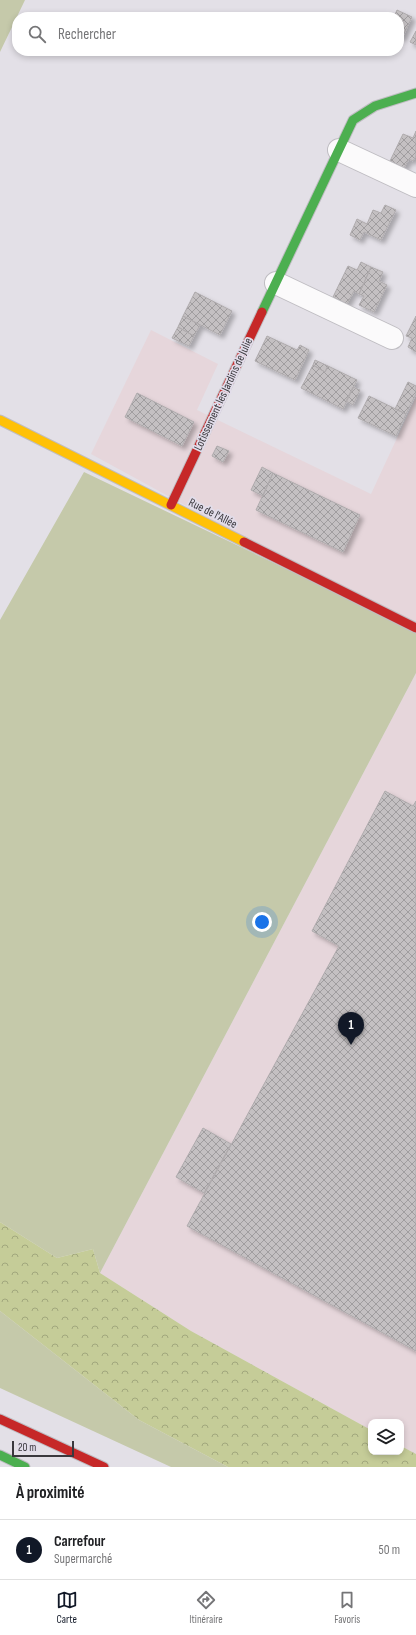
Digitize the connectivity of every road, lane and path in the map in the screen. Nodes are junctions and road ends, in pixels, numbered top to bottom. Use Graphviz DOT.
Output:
graph roads {
  1 [pos="416,93"];
  2 [pos="339,150"];
  3 [pos="416,186"];
  4 [pos="276,283"];
  5 [pos="392,338"];
  6 [pos="0,420"];
  7 [pos="171,505"];
  8 [pos="416,628"];
  9 [pos="0,1419"];
  10 [pos="0,1455"];
  11 [pos="25,1467"];
  12 [pos="104,1467"];
  1 -- 2 [label="main road, Lotissement les Jardins de Julie"];
  2 -- 3 [label="street"];
  2 -- 4 [label="main road, Lotissement les Jardins de Julie"];
  4 -- 5 [label="street"];
  4 -- 7 [label="main road, Lotissement les Jardins de Julie"];
  6 -- 7 [label="main road, Rue de l'Allée"];
  7 -- 8 [label="main road, Rue de l'Allée"];
  9 -- 12 [label="main road"];
  10 -- 11 [label="main road"];
}
